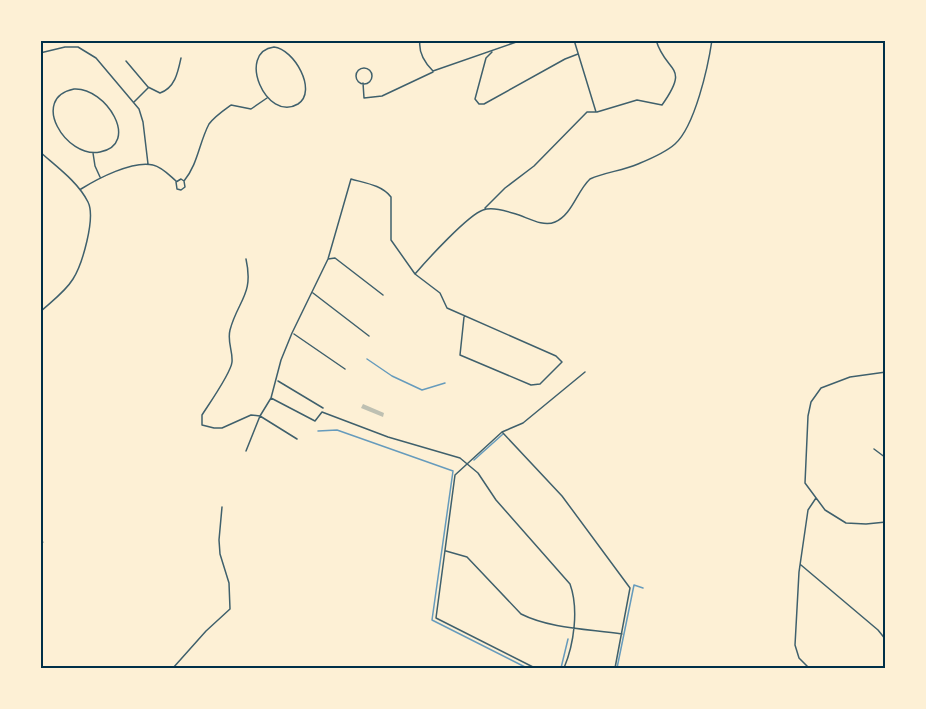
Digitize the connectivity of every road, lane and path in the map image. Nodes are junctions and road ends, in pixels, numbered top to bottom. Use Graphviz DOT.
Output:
graph roads {
  1 [pos="420,40"];
  2 [pos="522,40"];
  3 [pos="574,40"];
  4 [pos="656,40"];
  5 [pos="712,40"];
  6 [pos="492,52"];
  7 [pos="40,53"];
  8 [pos="578,54"];
  9 [pos="181,58"];
  10 [pos="126,61"];
  11 [pos="433,71"];
  12 [pos="363,83"];
  13 [pos="148,87"];
  14 [pos="268,98"];
  15 [pos="134,103"];
  16 [pos="597,112"];
  17 [pos="40,152"];
  18 [pos="93,153"];
  19 [pos="148,164"];
  20 [pos="100,178"];
  21 [pos="184,181"];
  22 [pos="176,182"];
  23 [pos="80,190"];
  24 [pos="485,209"];
  25 [pos="246,259"];
  26 [pos="328,259"];
  27 [pos="414,274"];
  28 [pos="312,293"];
  29 [pos="383,296"];
  30 [pos="40,312"];
  31 [pos="464,316"];
  32 [pos="292,333"];
  33 [pos="369,336"];
  34 [pos="345,369"];
  35 [pos="585,372"];
  36 [pos="885,372"];
  37 [pos="277,381"];
  38 [pos="271,398"];
  39 [pos="323,408"];
  40 [pos="260,416"];
  41 [pos="502,432"];
  42 [pos="297,439"];
  43 [pos="874,449"];
  44 [pos="246,452"];
  45 [pos="885,458"];
  46 [pos="468,465"];
  47 [pos="816,498"];
  48 [pos="222,507"];
  49 [pos="885,522"];
  50 [pos="40,541"];
  51 [pos="43,542"];
  52 [pos="445,551"];
  53 [pos="800,564"];
  54 [pos="573,626"];
  55 [pos="622,634"];
  56 [pos="885,640"];
  57 [pos="173,669"];
  58 [pos="535,669"];
  59 [pos="564,669"];
  60 [pos="615,669"];
  61 [pos="809,669"];
  1 -- 11 [label="street"];
  2 -- 6 [label="street"];
  3 -- 8 [label="street"];
  4 -- 16 [label="street"];
  5 -- 24 [label="street"];
  6 -- 8 [label="street"];
  6 -- 11 [label="street"];
  7 -- 15 [label="street"];
  8 -- 16 [label="street"];
  9 -- 13 [label="street"];
  10 -- 13 [label="street"];
  11 -- 12 [label="street"];
  12 -- 12 [label="street"];
  13 -- 15 [label="street"];
  14 -- 14 [label="street"];
  14 -- 21 [label="street"];
  15 -- 19 [label="street"];
  16 -- 24 [label="street"];
  17 -- 23 [label="street"];
  18 -- 18 [label="street"];
  18 -- 20 [label="street"];
  19 -- 20 [label="street"];
  19 -- 22 [label="street"];
  20 -- 23 [label="street"];
  21 -- 22 [label="street"];
  21 -- 22 [label="street"];
  23 -- 30 [label="street"];
  24 -- 27 [label="street"];
  25 -- 40 [label="street"];
  26 -- 27 [label="street"];
  26 -- 28 [label="street"];
  26 -- 29 [label="street"];
  27 -- 31 [label="street"];
  28 -- 32 [label="street"];
  28 -- 33 [label="street"];
  31 -- 31 [label="street"];
  32 -- 34 [label="street"];
  32 -- 37 [label="street"];
  35 -- 41 [label="street"];
  36 -- 47 [label="street"];
  37 -- 38 [label="street"];
  37 -- 39 [label="street"];
  38 -- 40 [label="street"];
  38 -- 46 [label="street"];
  40 -- 42 [label="street"];
  40 -- 44 [label="street"];
  41 -- 46 [label="street"];
  41 -- 55 [label="street"];
  43 -- 45 [label="street"];
  46 -- 52 [label="street"];
  46 -- 54 [label="street"];
  47 -- 49 [label="street"];
  47 -- 53 [label="street"];
  48 -- 57 [label="street"];
  50 -- 51 [label="path"];
  52 -- 54 [label="street"];
  52 -- 58 [label="street"];
  53 -- 56 [label="street"];
  53 -- 61 [label="street"];
  54 -- 55 [label="street"];
  54 -- 59 [label="street"];
  55 -- 60 [label="street"];
}
